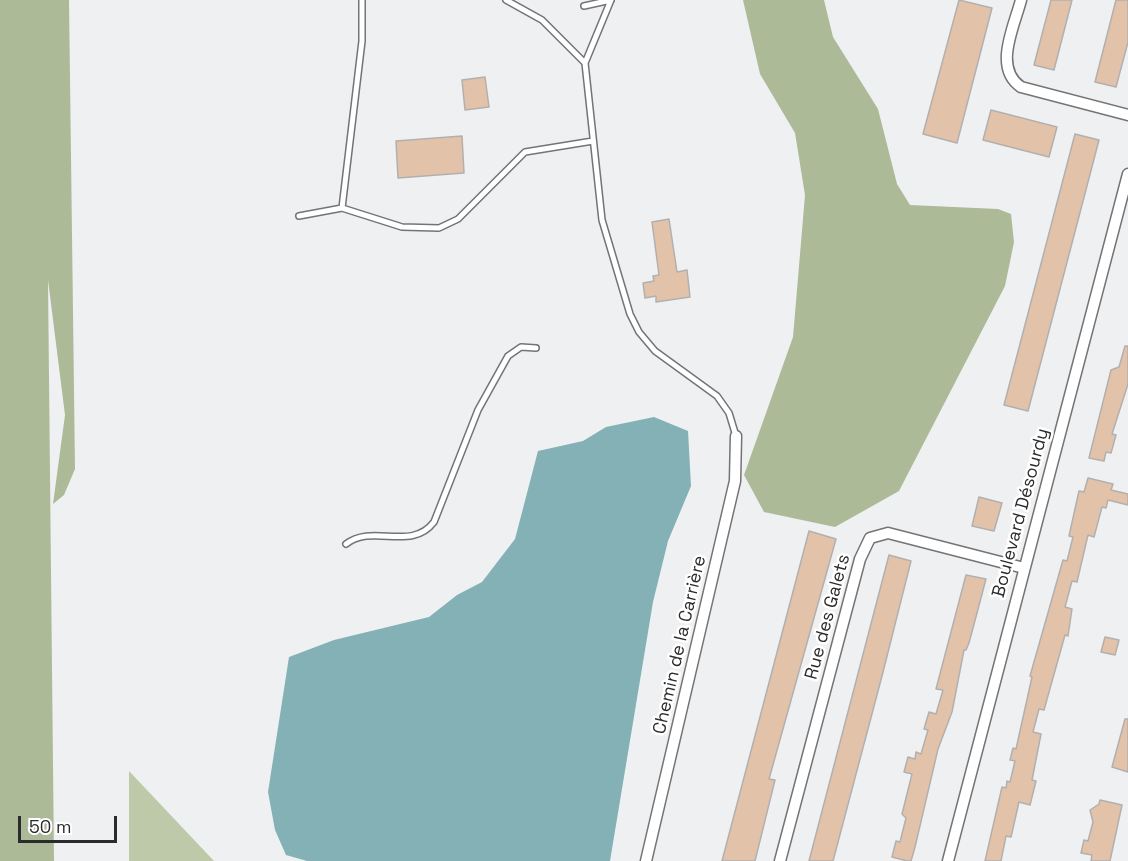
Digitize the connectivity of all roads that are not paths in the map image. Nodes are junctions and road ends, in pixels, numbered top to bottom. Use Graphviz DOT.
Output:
graph roads {
  1 [pos="362,0"];
  2 [pos="506,0"];
  3 [pos="611,0"];
  4 [pos="1021,0"];
  5 [pos="584,6"];
  6 [pos="585,63"];
  7 [pos="1128,115"];
  8 [pos="593,141"];
  9 [pos="1128,174"];
  10 [pos="342,208"];
  11 [pos="299,216"];
  12 [pos="536,348"];
  13 [pos="736,436"];
  14 [pos="346,544"];
  15 [pos="1024,568"];
  16 [pos="646,861"];
  17 [pos="780,861"];
  18 [pos="948,861"];
  1 -- 10 [label="lane"];
  2 -- 6 [label="lane"];
  3 -- 5 [label="lane"];
  3 -- 6 [label="lane"];
  4 -- 7 [label="street"];
  6 -- 8 [label="lane"];
  8 -- 10 [label="lane"];
  8 -- 13 [label="lane"];
  9 -- 15 [label="street, Boulevard Désourdy"];
  10 -- 11 [label="lane"];
  12 -- 14 [label="lane"];
  13 -- 16 [label="street, Chemin de la Carrière"];
  15 -- 17 [label="street, Rue des Galets"];
  15 -- 18 [label="street, Boulevard Désourdy"];
}
